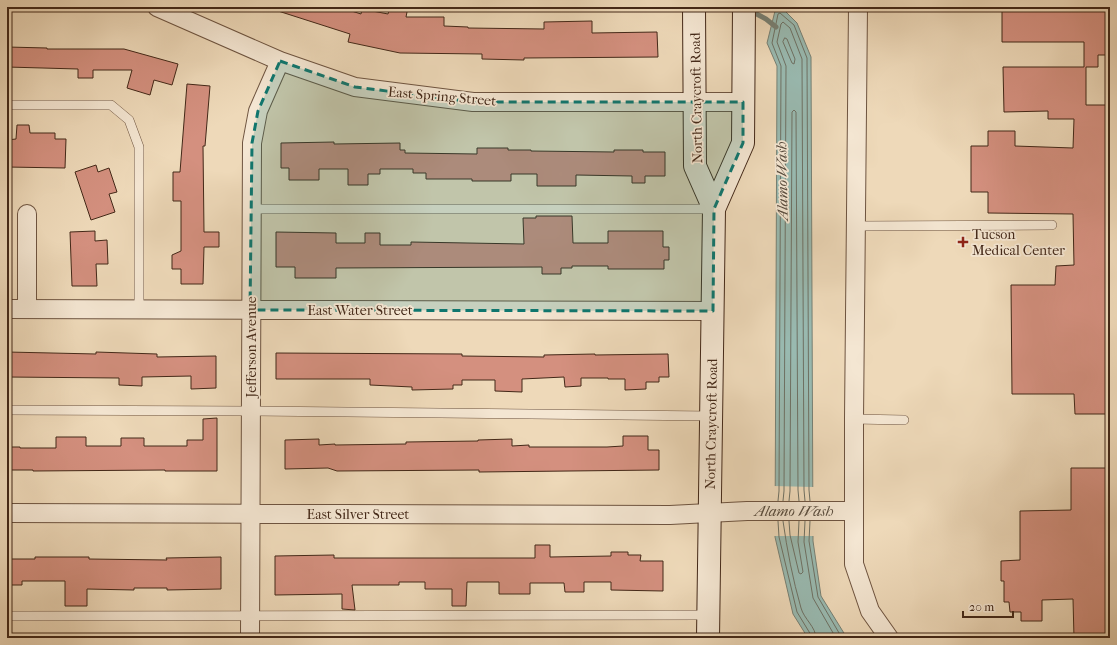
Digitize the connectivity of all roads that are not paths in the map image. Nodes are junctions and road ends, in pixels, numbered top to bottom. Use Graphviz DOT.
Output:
graph roads {
  1 [pos="157,7"];
  2 [pos="744,7"];
  3 [pos="858,7"];
  4 [pos="692,8"];
  5 [pos="280,61"];
  6 [pos="694,102"];
  7 [pos="743,102"];
  8 [pos="7,105"];
  9 [pos="251,209"];
  10 [pos="714,209"];
  11 [pos="27,214"];
  12 [pos="1052,225"];
  13 [pos="856,226"];
  14 [pos="7,309"];
  15 [pos="27,309"];
  16 [pos="139,309"];
  17 [pos="250,310"];
  18 [pos="713,311"];
  19 [pos="7,410"];
  20 [pos="250,411"];
  21 [pos="710,416"];
  22 [pos="854,419"];
  23 [pos="904,420"];
  24 [pos="854,511"];
  25 [pos="710,512"];
  26 [pos="7,513"];
  27 [pos="250,513"];
  28 [pos="709,615"];
  29 [pos="7,616"];
  30 [pos="250,616"];
  31 [pos="250,638"];
  32 [pos="708,638"];
  33 [pos="890,638"];
  1 -- 5 [label="street, East Spring Street"];
  2 -- 7 [label="main road, North Craycroft Road"];
  3 -- 13 [label="street"];
  4 -- 6 [label="main road, North Craycroft Road"];
  5 -- 6 [label="street, East Spring Street"];
  5 -- 9 [label="street, Jefferson Avenue"];
  6 -- 7 [label="street, East Spring Street"];
  6 -- 10 [label="main road, North Craycroft Road"];
  7 -- 10 [label="main road, North Craycroft Road"];
  8 -- 16 [label="lane"];
  9 -- 10 [label="lane"];
  9 -- 17 [label="street, Jefferson Avenue"];
  10 -- 18 [label="main road, North Craycroft Road"];
  11 -- 15 [label="street"];
  12 -- 13 [label="lane"];
  13 -- 22 [label="street"];
  14 -- 15 [label="street, East Water Street"];
  15 -- 16 [label="street, East Water Street"];
  16 -- 17 [label="street, East Water Street"];
  17 -- 18 [label="street, East Water Street"];
  17 -- 20 [label="street, Jefferson Avenue"];
  18 -- 21 [label="main road, North Craycroft Road"];
  19 -- 20 [label="lane"];
  20 -- 21 [label="lane"];
  20 -- 27 [label="street, Jefferson Avenue"];
  21 -- 25 [label="main road, North Craycroft Road"];
  22 -- 23 [label="lane"];
  22 -- 24 [label="street"];
  24 -- 25 [label="street, East Silver Street"];
  24 -- 33 [label="street"];
  25 -- 27 [label="street, East Silver Street"];
  25 -- 28 [label="main road, North Craycroft Road"];
  26 -- 27 [label="street, East Silver Street"];
  27 -- 30 [label="street, Jefferson Avenue"];
  28 -- 30 [label="lane"];
  28 -- 32 [label="main road, North Craycroft Road"];
  29 -- 30 [label="lane"];
  30 -- 31 [label="street, Jefferson Avenue"];
}
